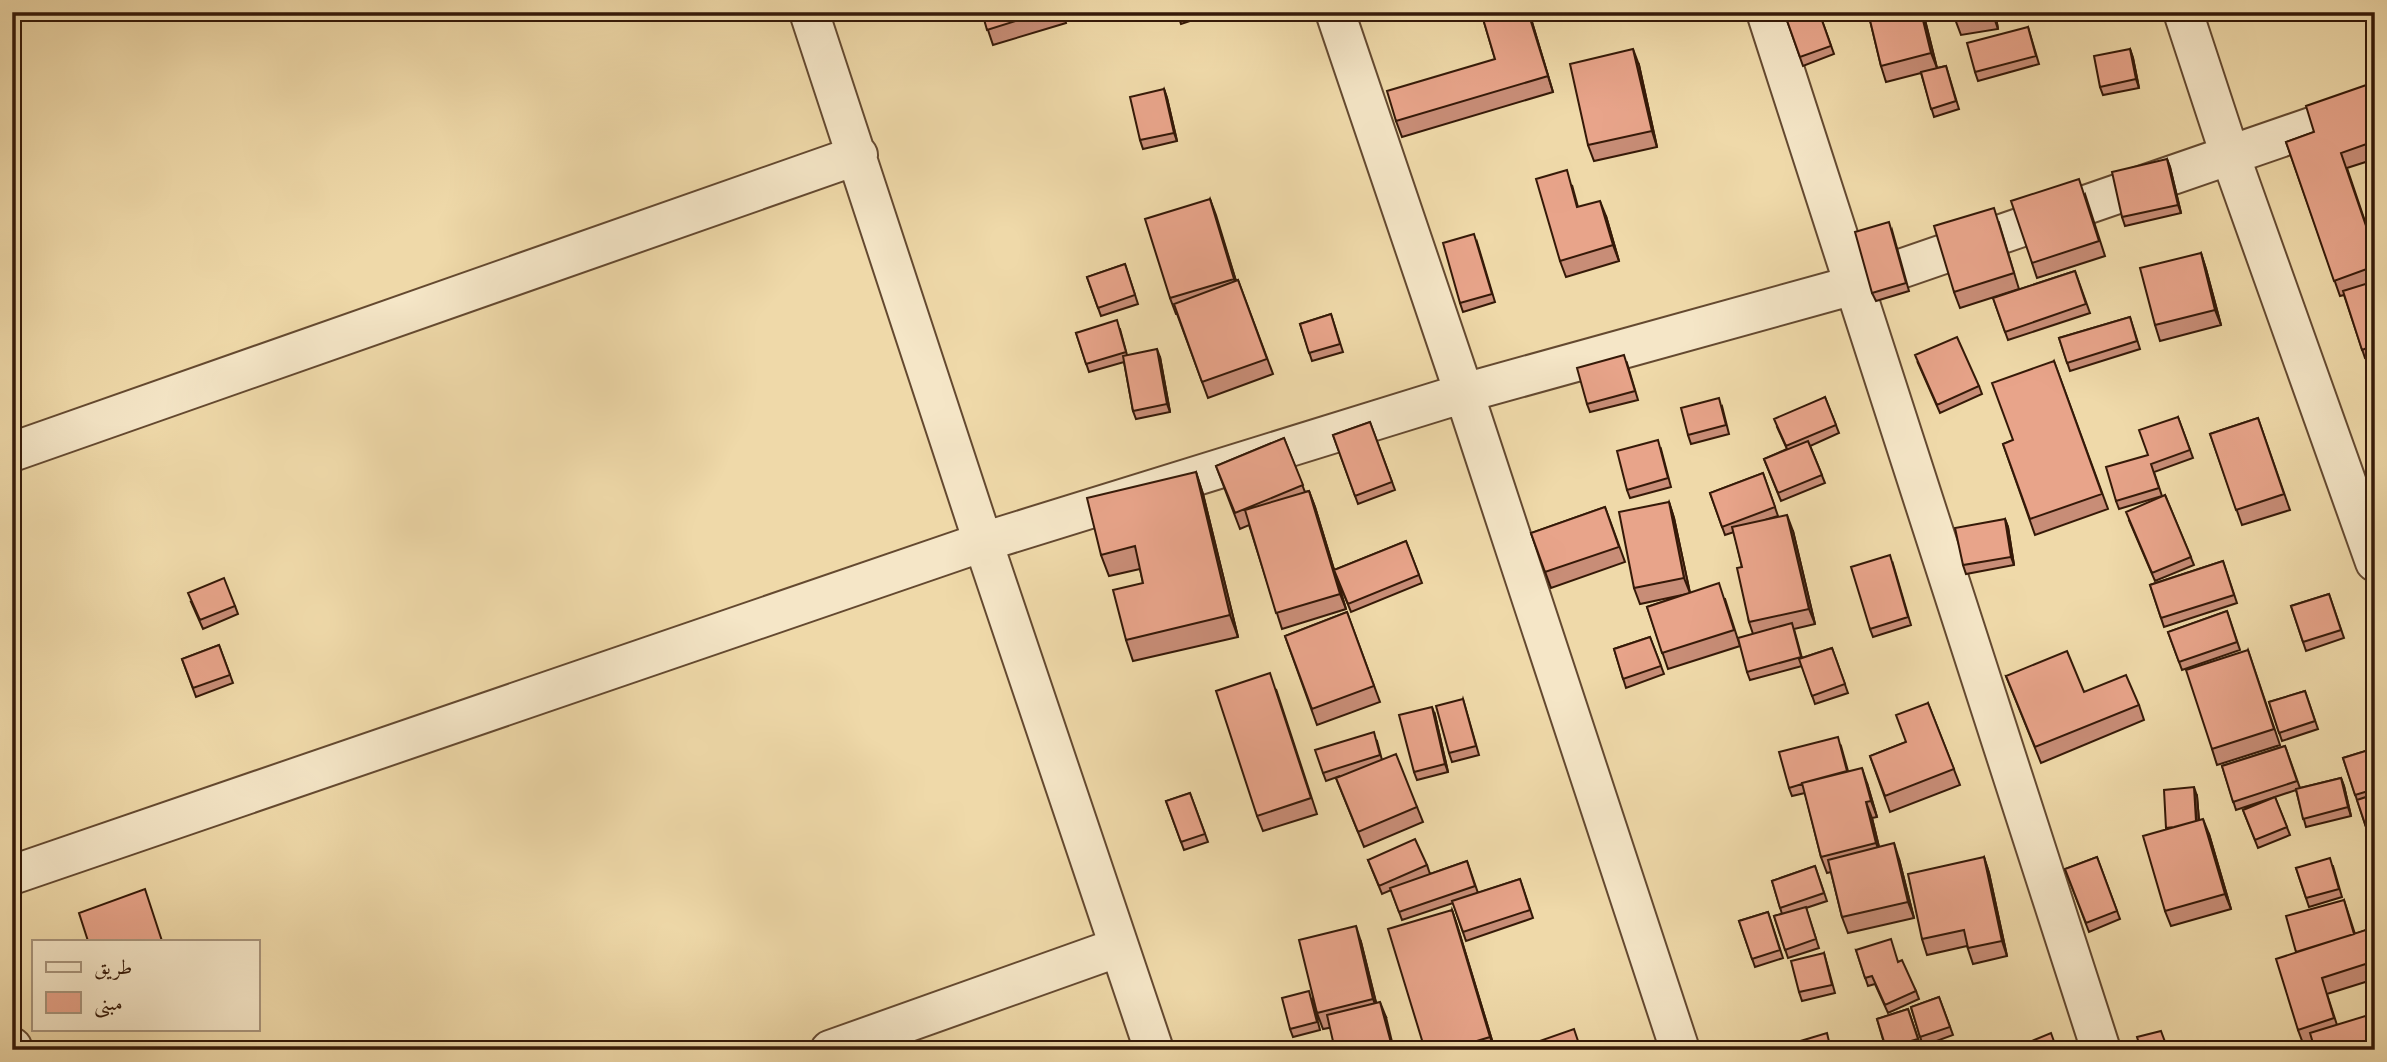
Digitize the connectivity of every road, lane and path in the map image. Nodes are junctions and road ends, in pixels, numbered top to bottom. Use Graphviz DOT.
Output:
graph roads {
  1 [pos="810,12"];
  2 [pos="1335,12"];
  3 [pos="1766,12"];
  4 [pos="2183,12"];
  5 [pos="2375,105"];
  6 [pos="858,155"];
  7 [pos="2230,156"];
  8 [pos="1854,285"];
  9 [pos="1464,393"];
  10 [pos="12,452"];
  11 [pos="983,542"];
  12 [pos="2375,562"];
  13 [pos="12,875"];
  14 [pos="1119,947"];
  15 [pos="830,1050"];
  16 [pos="1154,1050"];
  17 [pos="1679,1050"];
  18 [pos="2101,1050"];
  1 -- 6 [label="street"];
  2 -- 9 [label="street"];
  3 -- 8 [label="street"];
  4 -- 7 [label="street"];
  5 -- 7 [label="street"];
  6 -- 10 [label="street"];
  6 -- 11 [label="street"];
  7 -- 8 [label="street"];
  7 -- 12 [label="street"];
  8 -- 9 [label="street"];
  8 -- 18 [label="street"];
  9 -- 11 [label="street"];
  9 -- 17 [label="street"];
  11 -- 13 [label="street"];
  11 -- 14 [label="street"];
  14 -- 15 [label="street"];
  14 -- 16 [label="street"];
}
